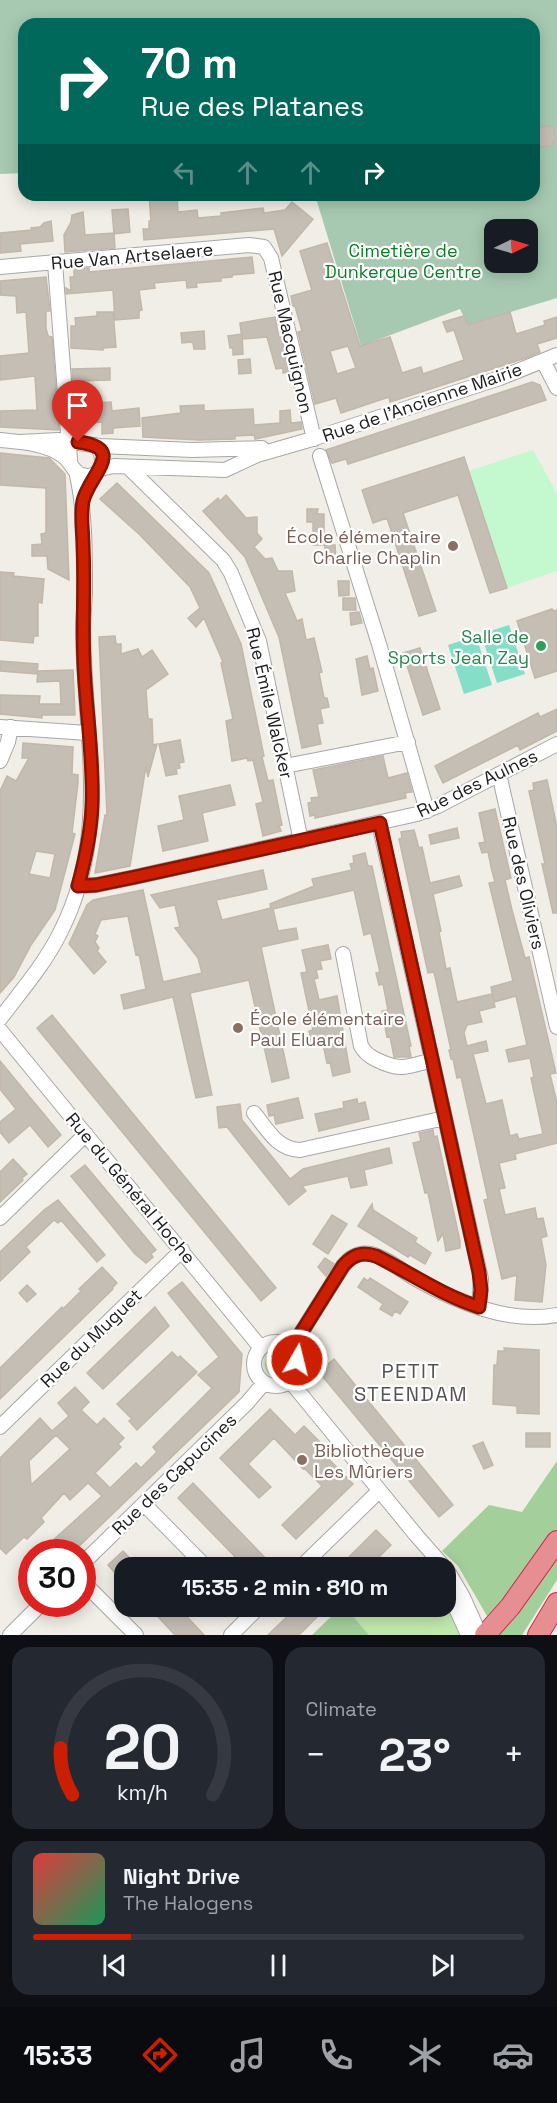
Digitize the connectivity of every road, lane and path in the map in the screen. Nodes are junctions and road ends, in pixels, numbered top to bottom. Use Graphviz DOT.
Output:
graph roads {
  1 [pos="264,247"];
  2 [pos="54,263"];
  3 [pos="0,267"];
  4 [pos="557,355"];
  5 [pos="543,361"];
  6 [pos="557,388"];
  7 [pos="314,438"];
  8 [pos="0,440"];
  9 [pos="20,442"];
  10 [pos="69,442"];
  11 [pos="90,444"];
  12 [pos="285,446"];
  13 [pos="217,450"];
  14 [pos="320,456"];
  15 [pos="72,465"];
  16 [pos="128,467"];
  17 [pos="98,471"];
  18 [pos="218,471"];
  19 [pos="82,507"];
  20 [pos="5,727"];
  21 [pos="88,733"];
  22 [pos="408,742"];
  23 [pos="557,744"];
  24 [pos="0,761"];
  25 [pos="285,766"];
  26 [pos="499,774"];
  27 [pos="427,811"];
  28 [pos="380,823"];
  29 [pos="301,841"];
  30 [pos="78,886"];
  31 [pos="343,954"];
  32 [pos="0,1019"];
  33 [pos="557,1027"];
  34 [pos="0,1030"];
  35 [pos="432,1060"];
  36 [pos="254,1113"];
  37 [pos="445,1118"];
  38 [pos="86,1134"];
  39 [pos="0,1218"];
  40 [pos="182,1250"];
  41 [pos="479,1307"];
  42 [pos="557,1315"];
  43 [pos="261,1348"];
  44 [pos="291,1349"];
  45 [pos="290,1381"];
  46 [pos="264,1383"];
  47 [pos="0,1427"];
  48 [pos="380,1491"];
  49 [pos="144,1504"];
  50 [pos="416,1535"];
  51 [pos="557,1541"];
  52 [pos="96,1550"];
  53 [pos="196,1557"];
  54 [pos="311,1557"];
  55 [pos="429,1557"];
  56 [pos="435,1557"];
  57 [pos="456,1586"];
  58 [pos="96,1595"];
  59 [pos="557,1603"];
  60 [pos="456,1608"];
  61 [pos="28,1617"];
  62 [pos="246,1617"];
  63 [pos="10,1635"];
  64 [pos="136,1635"];
  65 [pos="231,1635"];
  66 [pos="468,1635"];
  67 [pos="480,1635"];
  68 [pos="485,1635"];
  69 [pos="538,1635"];
  1 -- 2 [label="street, Rue Van Artselaere"];
  1 -- 7 [label="street, Rue Macquignon"];
  2 -- 3 [label="street, Rue Van Artselaere"];
  2 -- 10 [label="street"];
  4 -- 5 [label="street, Rue de l'Ancienne Mairie"];
  5 -- 6 [label="street"];
  5 -- 7 [label="street, Rue de l'Ancienne Mairie"];
  7 -- 12 [label="street, Rue de l'Ancienne Mairie"];
  8 -- 9 [label="street, Rue de l'Ancienne Mairie"];
  9 -- 10 [label="street, Rue de l'Ancienne Mairie"];
  9 -- 15 [label="street, Rue de l'Ancienne Mairie"];
  10 -- 11 [label="street, Rue de l'Ancienne Mairie"];
  10 -- 15 [label="street"];
  11 -- 13 [label="street, Rue de l'Ancienne Mairie"];
  11 -- 15 [label="street"];
  11 -- 17 [label="street"];
  12 -- 13 [label="street, Rue de l'Ancienne Mairie"];
  12 -- 18 [label="street, Rue de l'Ancienne Mairie"];
  13 -- 18 [label="street"];
  14 -- 22 [label="street"];
  15 -- 17 [label="street"];
  15 -- 19 [label="street"];
  16 -- 17 [label="street, Rue de l'Ancienne Mairie"];
  16 -- 18 [label="street, Rue de l'Ancienne Mairie"];
  16 -- 25 [label="street, Rue Émile Walcker"];
  17 -- 19 [label="street"];
  19 -- 21 [label="street"];
  20 -- 21 [label="street"];
  20 -- 24 [label="street"];
  21 -- 30 [label="street"];
  22 -- 25 [label="street"];
  22 -- 27 [label="street"];
  23 -- 26 [label="street, Rue des Aulnes"];
  25 -- 29 [label="street, Rue Émile Walcker"];
  26 -- 27 [label="street, Rue des Aulnes"];
  26 -- 33 [label="street, Rue des Oliviers"];
  27 -- 28 [label="street, Rue des Aulnes"];
  28 -- 29 [label="street, Rue des Aulnes"];
  28 -- 35 [label="street"];
  29 -- 30 [label="street, Rue des Aulnes"];
  30 -- 32 [label="street"];
  31 -- 35 [label="street"];
  34 -- 38 [label="street, Rue du Général Hoche"];
  35 -- 37 [label="street"];
  36 -- 37 [label="street"];
  37 -- 41 [label="street"];
  38 -- 39 [label="street"];
  38 -- 40 [label="street, Rue du Général Hoche"];
  40 -- 43 [label="street, Rue du Général Hoche"];
  40 -- 47 [label="street, Rue du Muguet"];
  41 -- 42 [label="street"];
  41 -- 44 [label="street"];
  43 -- 44 [label="street"];
  43 -- 46 [label="street"];
  44 -- 45 [label="street"];
  45 -- 46 [label="street"];
  45 -- 48 [label="street"];
  46 -- 49 [label="street, Rue des Capucines"];
  48 -- 50 [label="street"];
  48 -- 54 [label="street"];
  49 -- 52 [label="street, Rue des Capucines"];
  49 -- 53 [label="street"];
  50 -- 55 [label="street"];
  50 -- 56 [label="street"];
  51 -- 68 [label="highway"];
  57 -- 67 [label="street"];
  58 -- 64 [label="street"];
  59 -- 69 [label="highway"];
  60 -- 66 [label="street"];
  61 -- 63 [label="street"];
  62 -- 65 [label="street"];
}
